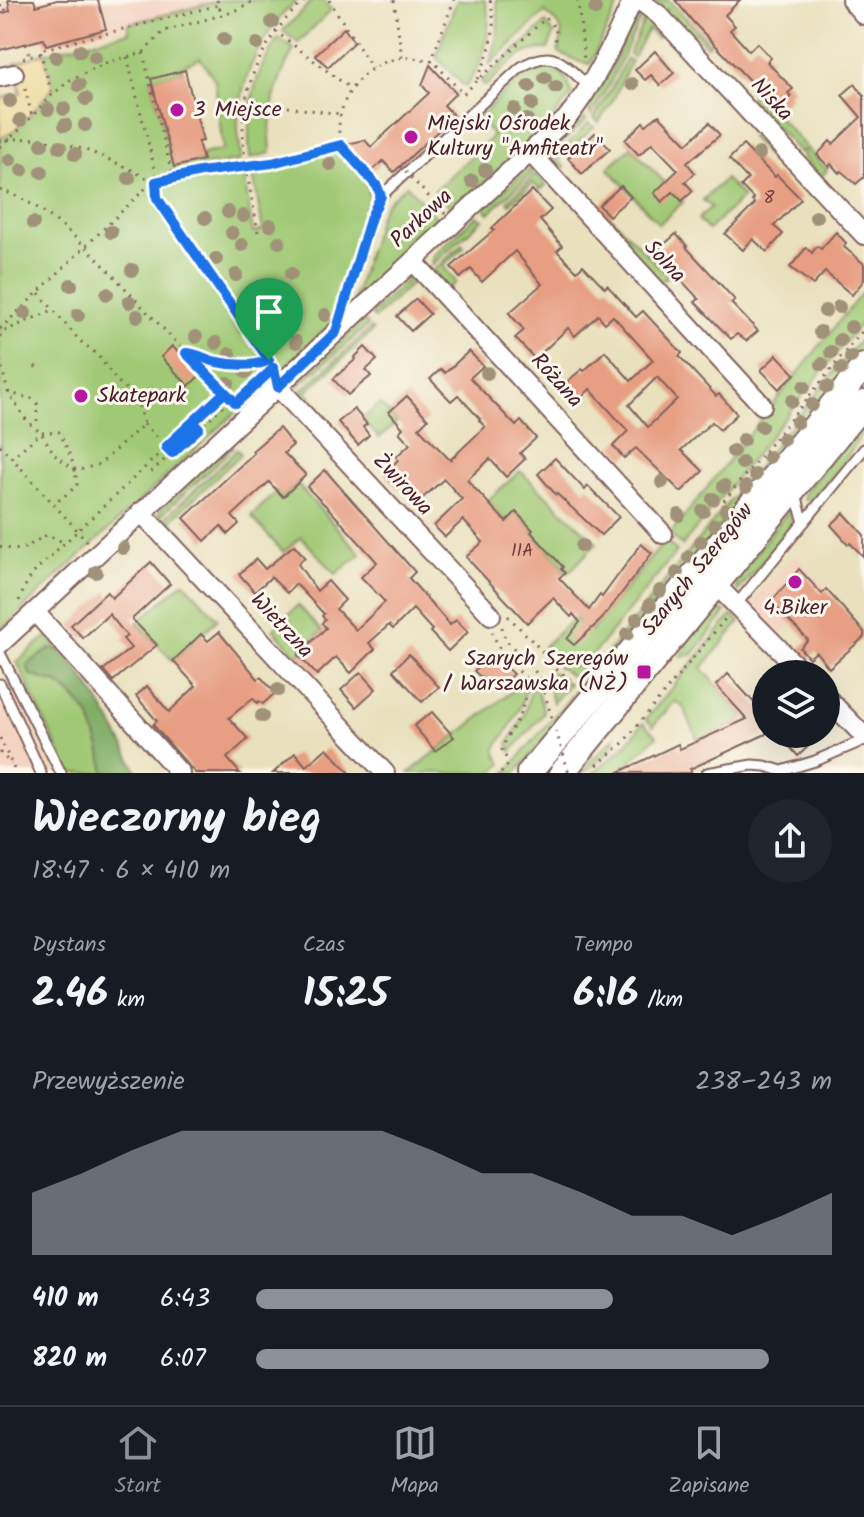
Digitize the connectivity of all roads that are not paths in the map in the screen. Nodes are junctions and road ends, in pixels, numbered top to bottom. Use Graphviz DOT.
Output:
graph roads {
  1 [pos="633,0"];
  2 [pos="639,0"];
  3 [pos="851,0"];
  4 [pos="864,15"];
  5 [pos="584,82"];
  6 [pos="530,152"];
  7 [pos="864,235"];
  8 [pos="413,261"];
  9 [pos="336,332"];
  10 [pos="864,366"];
  11 [pos="274,376"];
  12 [pos="864,403"];
  13 [pos="762,405"];
  14 [pos="864,449"];
  15 [pos="796,487"];
  16 [pos="141,512"];
  17 [pos="804,522"];
  18 [pos="663,534"];
  19 [pos="716,585"];
  20 [pos="736,605"];
  21 [pos="35,612"];
  22 [pos="495,619"];
  23 [pos="0,644"];
  24 [pos="0,653"];
  25 [pos="790,660"];
  26 [pos="0,684"];
  27 [pos="864,707"];
  28 [pos="840,711"];
  29 [pos="850,721"];
  30 [pos="864,738"];
  31 [pos="41,773"];
  32 [pos="61,773"];
  33 [pos="180,773"];
  34 [pos="385,773"];
  35 [pos="529,773"];
  36 [pos="562,773"];
  37 [pos="707,773"];
  1 -- 5 [label="street, Parkowa"];
  2 -- 7 [label="street, Niska"];
  3 -- 4 [label="street"];
  5 -- 6 [label="street, Parkowa"];
  5 -- 9 [label="lane"];
  6 -- 8 [label="street, Parkowa"];
  6 -- 13 [label="street, Solna"];
  8 -- 9 [label="street, Parkowa"];
  8 -- 18 [label="street, Różana"];
  9 -- 11 [label="street, Parkowa"];
  10 -- 35 [label="main road, Szarych Szeregów"];
  11 -- 16 [label="street, Parkowa"];
  11 -- 22 [label="street, Żwirowa"];
  12 -- 15 [label="main road, Szarych Szeregów"];
  14 -- 17 [label="lane"];
  15 -- 17 [label="lane"];
  15 -- 19 [label="main road, Szarych Szeregów"];
  16 -- 21 [label="street, Parkowa"];
  16 -- 34 [label="street, Wietrzna"];
  17 -- 20 [label="lane"];
  19 -- 20 [label="street"];
  19 -- 36 [label="main road, Szarych Szeregów"];
  20 -- 25 [label="street"];
  21 -- 23 [label="street, Parkowa"];
  21 -- 33 [label="street"];
  24 -- 32 [label="lane"];
  26 -- 31 [label="lane"];
  27 -- 29 [label="street"];
  28 -- 29 [label="street"];
  29 -- 30 [label="street"];
  30 -- 37 [label="lane"];
}
